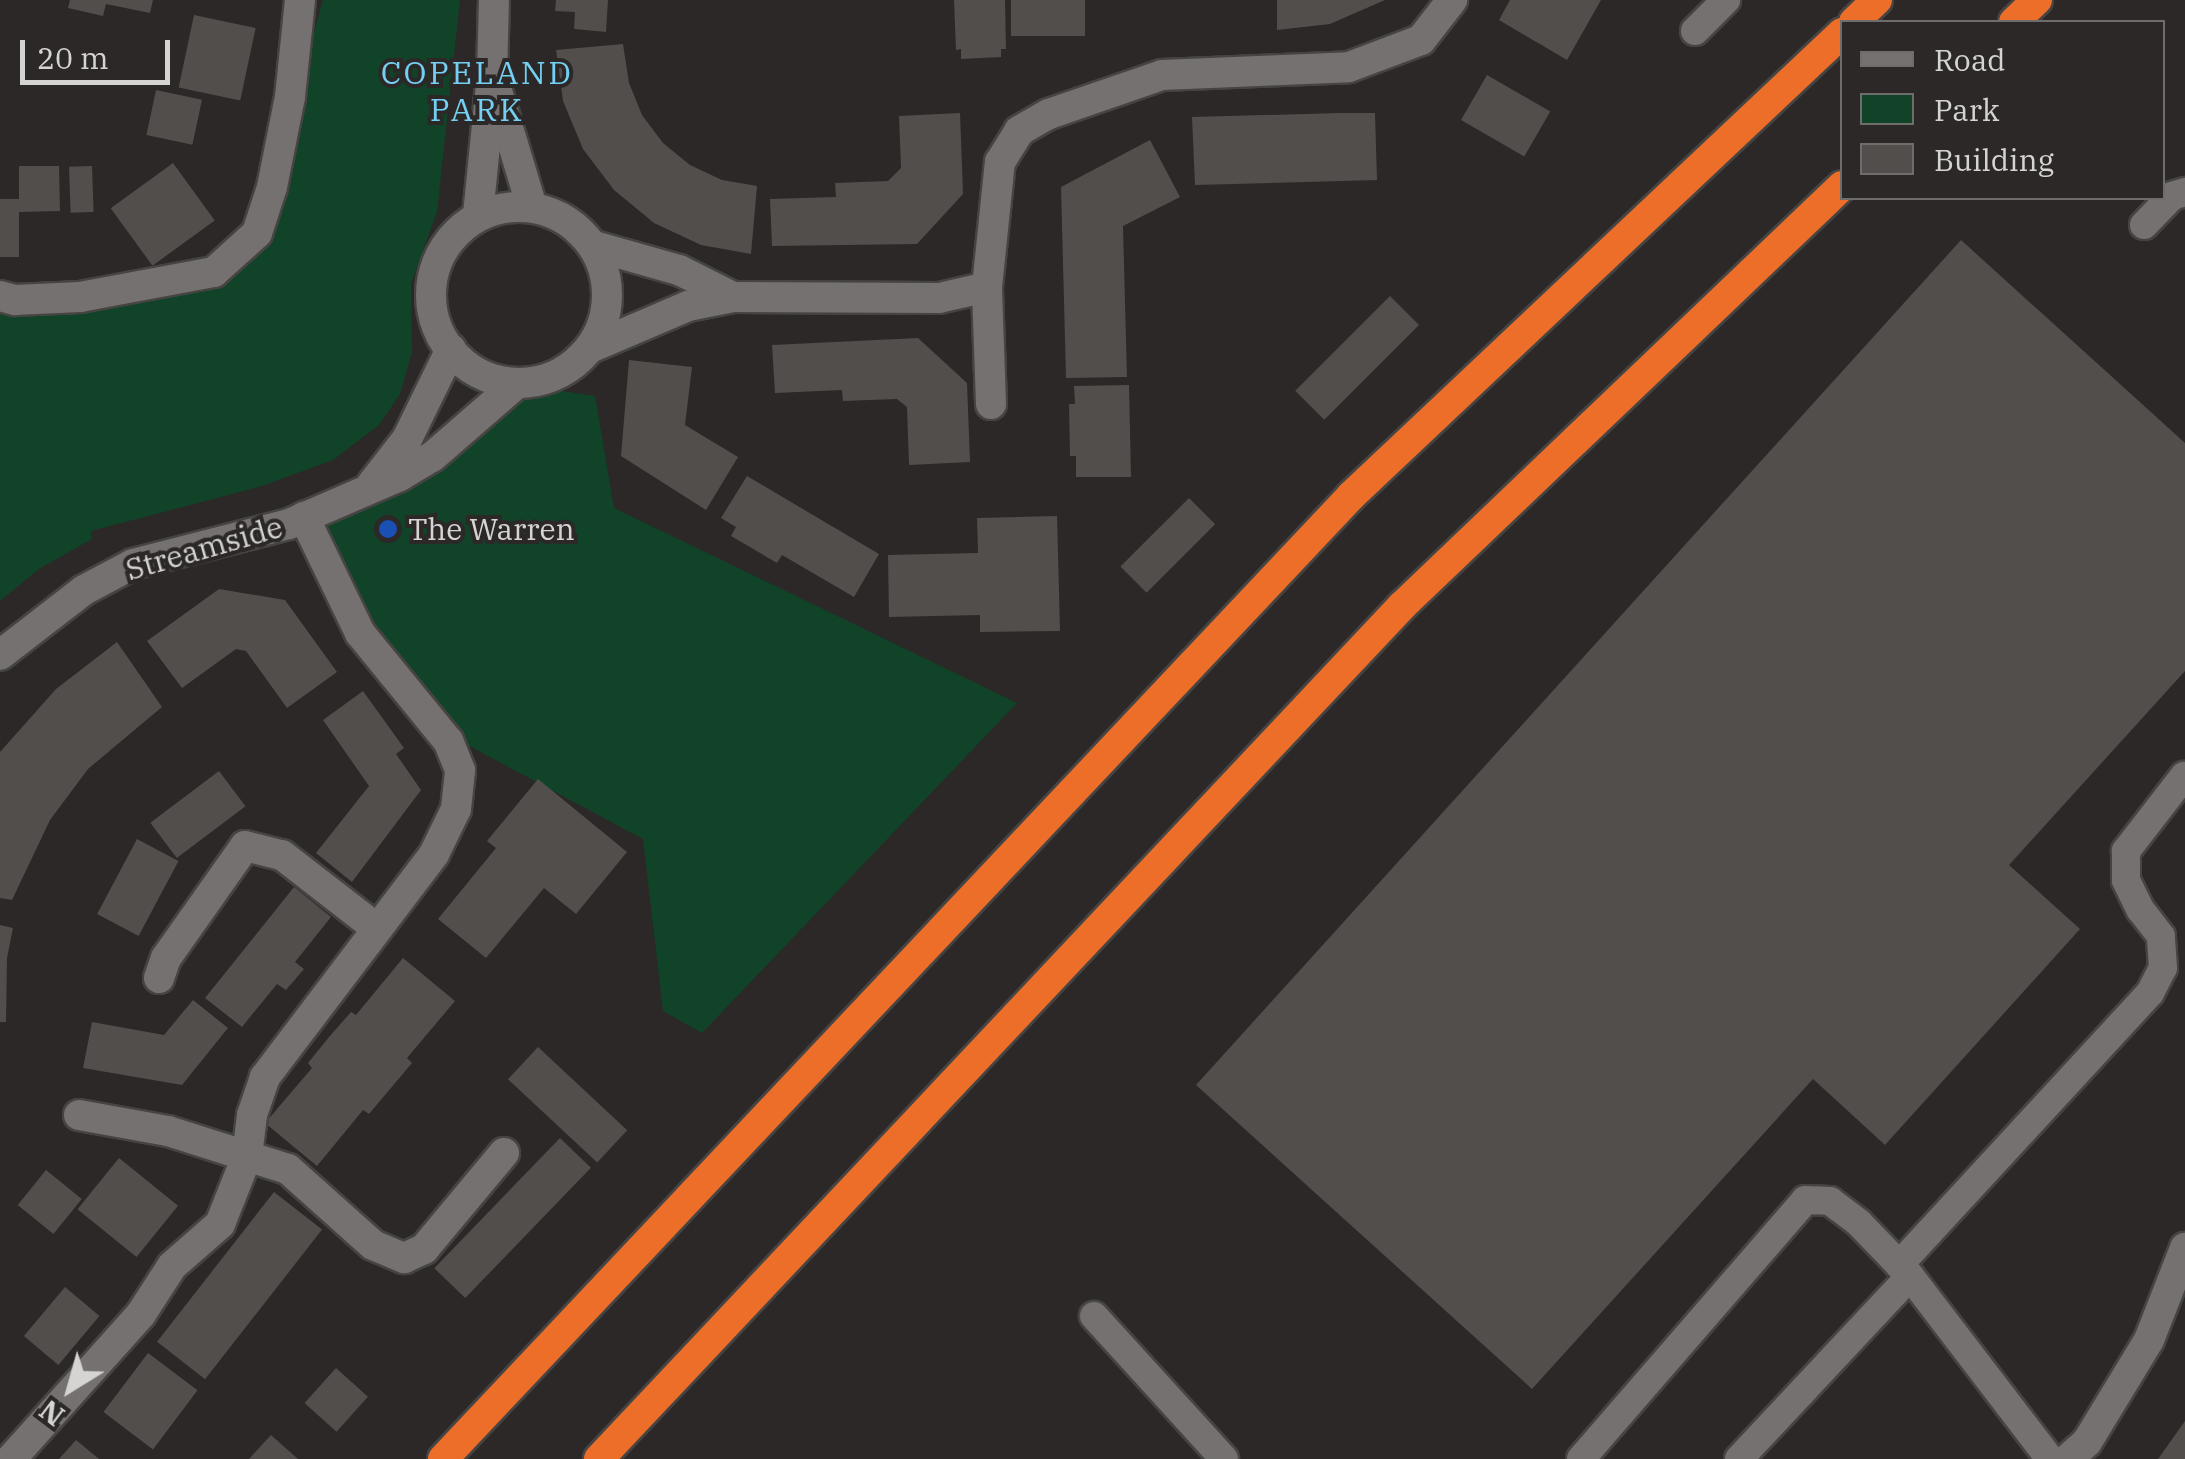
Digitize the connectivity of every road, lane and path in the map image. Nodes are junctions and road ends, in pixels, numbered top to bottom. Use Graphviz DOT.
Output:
graph roads {
  1 [pos="300,0"];
  2 [pos="494,0"];
  3 [pos="1452,0"];
  4 [pos="1726,0"];
  5 [pos="1878,0"];
  6 [pos="2038,0"];
  7 [pos="1856,20"];
  8 [pos="2016,20"];
  9 [pos="1696,30"];
  10 [pos="1840,35"];
  11 [pos="492,75"];
  12 [pos="1840,188"];
  13 [pos="2185,192"];
  14 [pos="532,206"];
  15 [pos="478,215"];
  16 [pos="2144,226"];
  17 [pos="594,246"];
  18 [pos="988,288"];
  19 [pos="0,296"];
  20 [pos="734,296"];
  21 [pos="590,348"];
  22 [pos="451,349"];
  23 [pos="516,384"];
  24 [pos="990,404"];
  25 [pos="367,490"];
  26 [pos="304,517"];
  27 [pos="0,655"];
  28 [pos="2184,776"];
  29 [pos="376,928"];
  30 [pos="159,978"];
  31 [pos="79,1115"];
  32 [pos="504,1153"];
  33 [pos="247,1156"];
  34 [pos="2185,1248"];
  35 [pos="1904,1271"];
  36 [pos="1094,1316"];
  37 [pos="11,1459"];
  38 [pos="443,1459"];
  39 [pos="599,1459"];
  40 [pos="1224,1459"];
  41 [pos="1580,1459"];
  42 [pos="1739,1459"];
  43 [pos="2050,1459"];
  44 [pos="2068,1459"];
  1 -- 19 [label="street"];
  2 -- 11 [label="street"];
  3 -- 18 [label="street"];
  4 -- 9 [label="lane"];
  5 -- 7 [label="highway"];
  6 -- 8 [label="highway"];
  10 -- 38 [label="highway"];
  11 -- 14 [label="street"];
  11 -- 15 [label="street"];
  12 -- 39 [label="highway"];
  13 -- 16 [label="lane"];
  14 -- 15 [label="street"];
  14 -- 17 [label="street"];
  15 -- 22 [label="street"];
  17 -- 20 [label="street"];
  17 -- 21 [label="street"];
  18 -- 20 [label="street"];
  18 -- 24 [label="street"];
  20 -- 21 [label="street"];
  21 -- 23 [label="street"];
  22 -- 23 [label="street"];
  22 -- 25 [label="street, Streamside"];
  23 -- 25 [label="street, Streamside"];
  25 -- 26 [label="street, Streamside"];
  26 -- 27 [label="street, Streamside"];
  26 -- 29 [label="street"];
  28 -- 35 [label="lane"];
  29 -- 30 [label="street"];
  29 -- 33 [label="street"];
  31 -- 33 [label="street"];
  32 -- 33 [label="street"];
  33 -- 37 [label="street"];
  34 -- 44 [label="street"];
  35 -- 41 [label="lane"];
  35 -- 42 [label="lane"];
  35 -- 43 [label="lane"];
  36 -- 40 [label="lane"];
}
